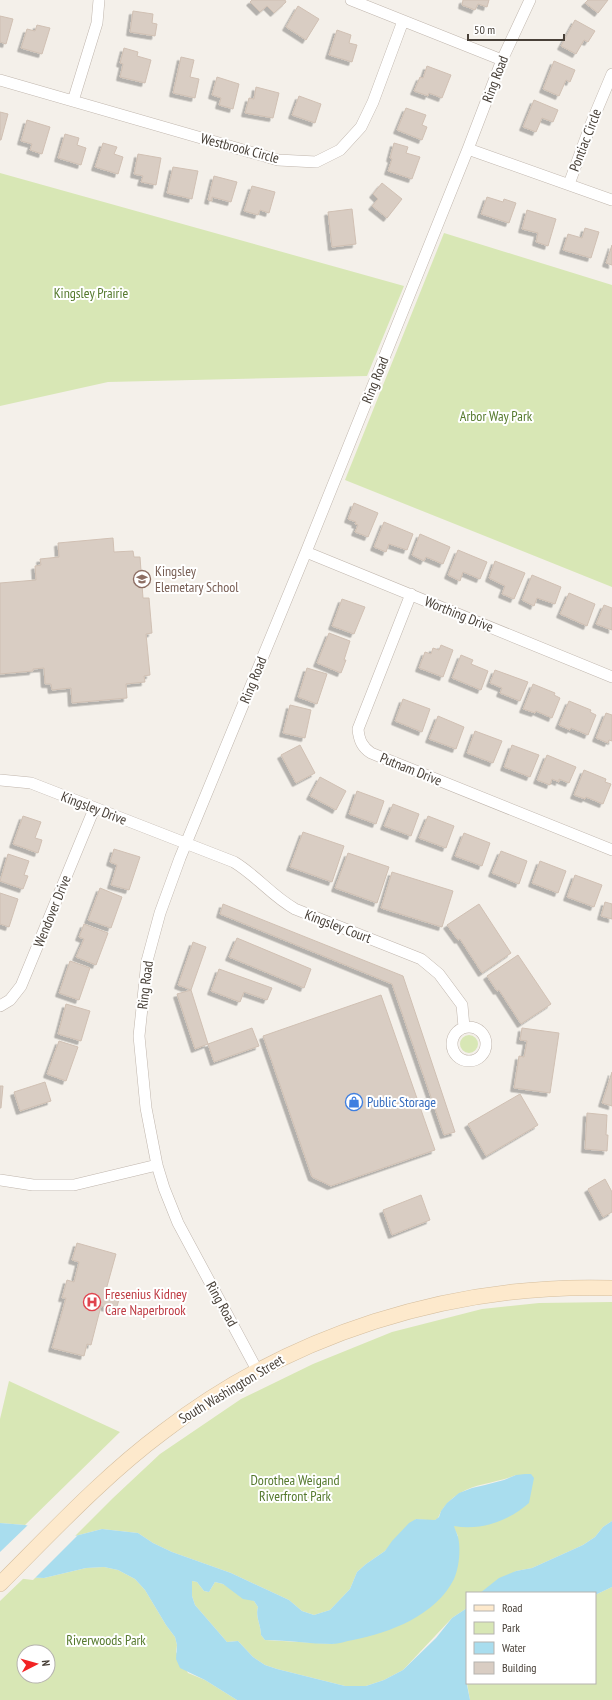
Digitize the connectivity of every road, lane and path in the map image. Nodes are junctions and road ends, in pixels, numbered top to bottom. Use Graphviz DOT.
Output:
graph roads {
  1 [pos="100,0"];
  2 [pos="351,0"];
  3 [pos="530,0"];
  4 [pos="404,21"];
  5 [pos="502,60"];
  6 [pos="612,74"];
  7 [pos="0,80"];
  8 [pos="73,101"];
  9 [pos="468,149"];
  10 [pos="568,184"];
  11 [pos="612,200"];
  12 [pos="306,552"];
  13 [pos="411,594"];
  14 [pos="612,677"];
  15 [pos="0,780"];
  16 [pos="94,808"];
  17 [pos="186,843"];
  18 [pos="612,850"];
  19 [pos="0,1006"];
  20 [pos="464,1027"];
  21 [pos="157,1165"];
  22 [pos="0,1180"];
  23 [pos="612,1288"];
  24 [pos="257,1370"];
  25 [pos="3,1581"];
  1 -- 8 [label="street"];
  2 -- 4 [label="street"];
  3 -- 5 [label="street, Ring Road"];
  4 -- 5 [label="street"];
  4 -- 8 [label="street, Westbrook Circle"];
  5 -- 9 [label="street, Ring Road"];
  6 -- 10 [label="street, Pontiac Circle"];
  7 -- 8 [label="street, Westbrook Circle"];
  9 -- 10 [label="street, Pontiac Circle"];
  9 -- 12 [label="street, Ring Road"];
  10 -- 11 [label="street, Pontiac Circle"];
  12 -- 13 [label="street, Worthing Drive"];
  12 -- 17 [label="street, Ring Road"];
  13 -- 14 [label="street, Worthing Drive"];
  13 -- 18 [label="street, Putnam Drive"];
  15 -- 16 [label="street, Kingsley Drive"];
  16 -- 17 [label="street, Kingsley Drive"];
  16 -- 19 [label="street, Wendover Drive"];
  17 -- 20 [label="street, Kingsley Court"];
  17 -- 21 [label="street, Ring Road"];
  21 -- 22 [label="street"];
  21 -- 24 [label="street, Ring Road"];
  23 -- 24 [label="main road, South Washington Street"];
  24 -- 25 [label="main road, South Washington Street"];
}
